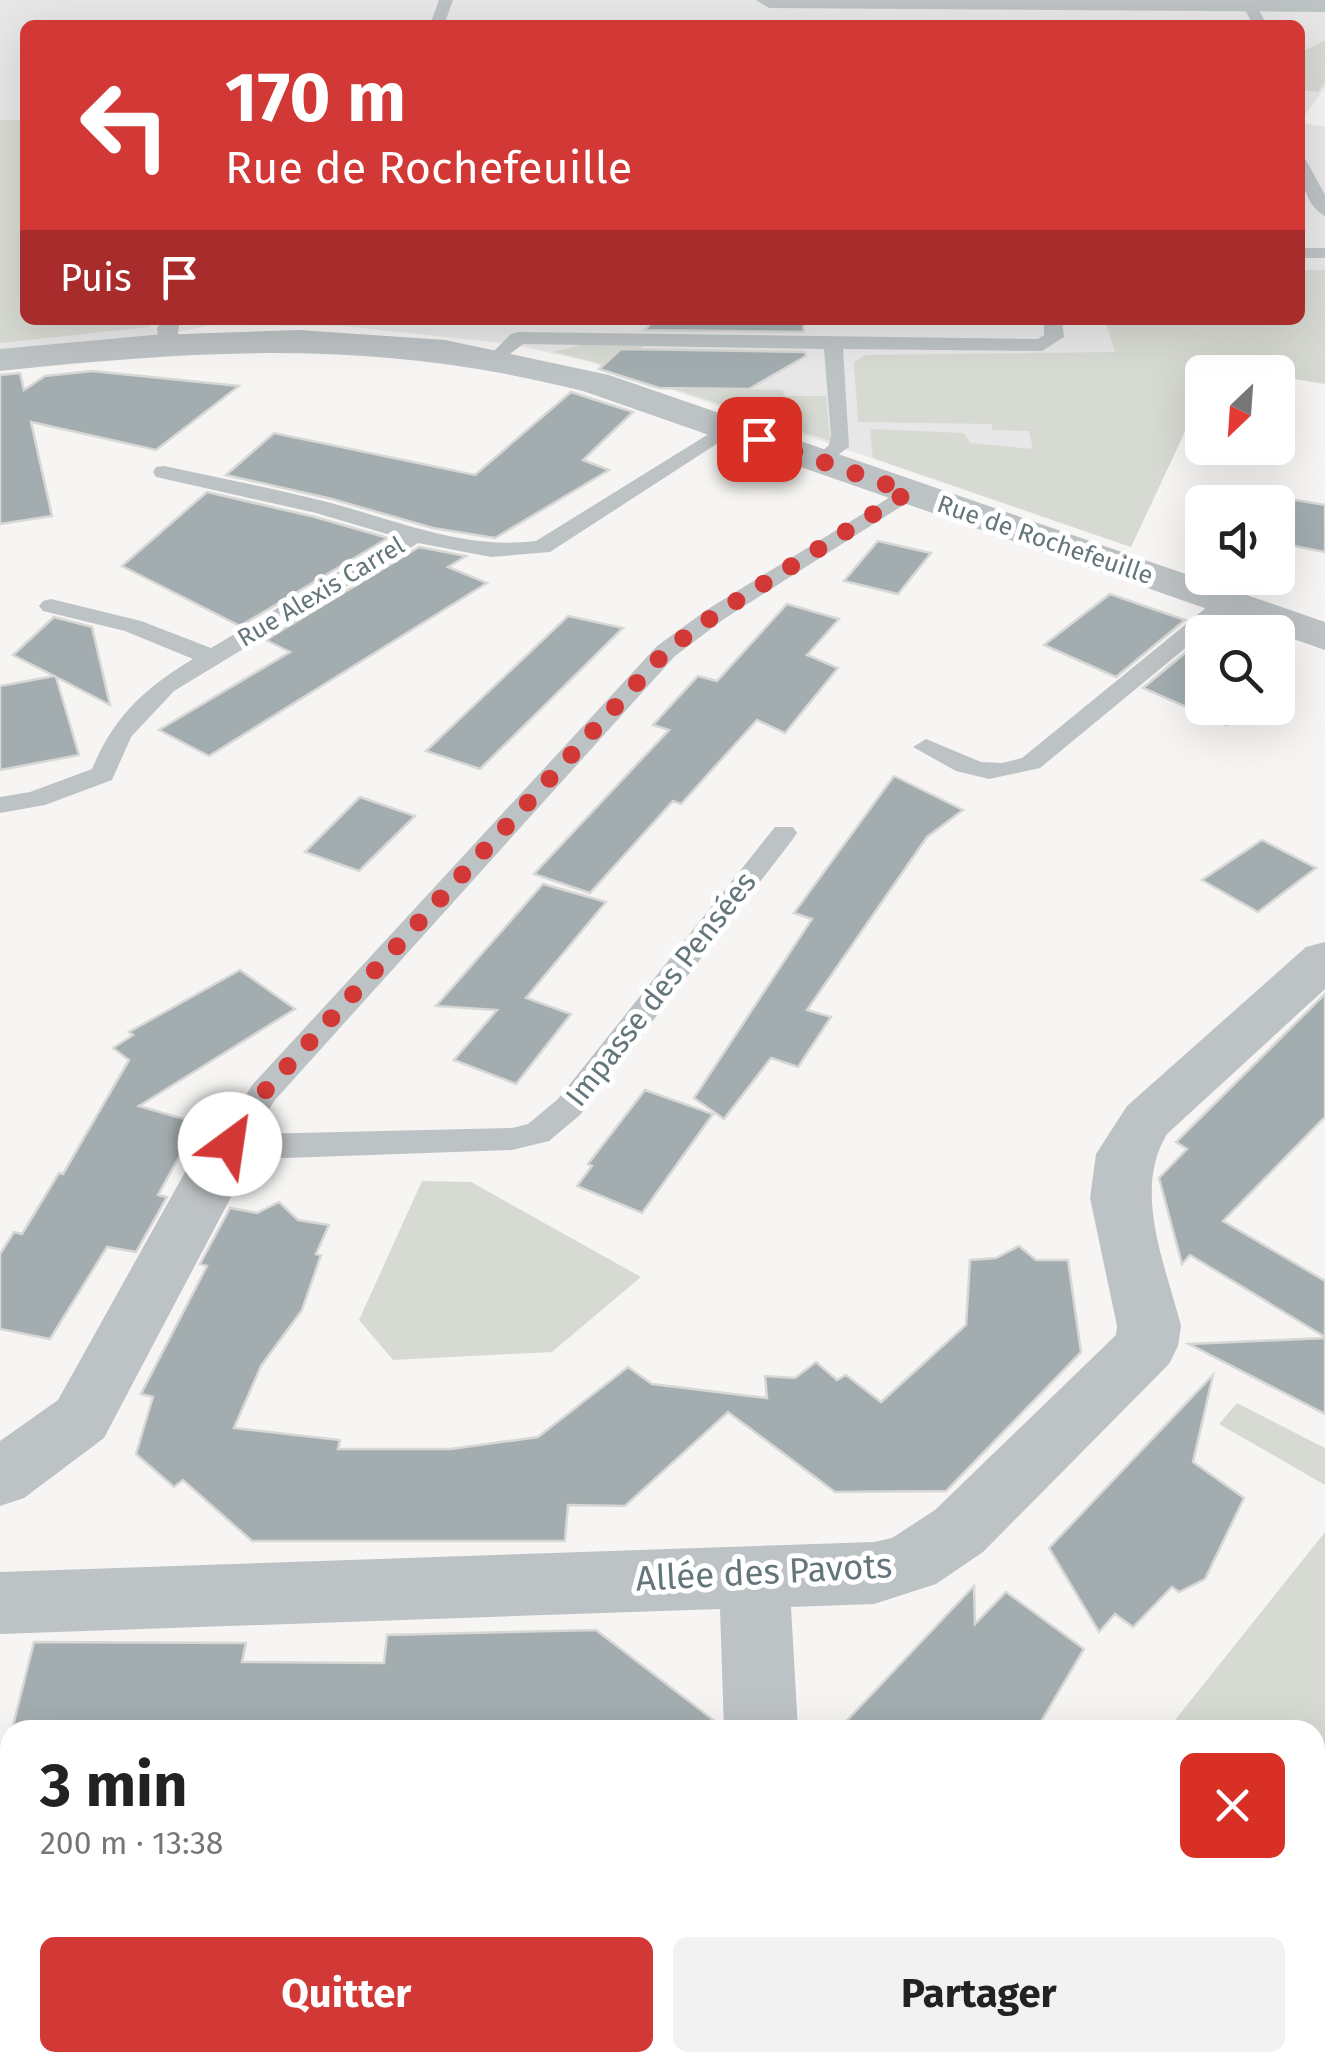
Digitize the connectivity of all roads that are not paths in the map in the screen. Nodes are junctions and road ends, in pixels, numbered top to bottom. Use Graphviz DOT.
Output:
graph roads {
  1 [pos="768,0"];
  2 [pos="1325,4"];
  3 [pos="1245,8"];
  4 [pos="1305,173"];
  5 [pos="1325,211"];
  6 [pos="1053,325"];
  7 [pos="170,331"];
  8 [pos="508,339"];
  9 [pos="833,343"];
  10 [pos="0,360"];
  11 [pos="728,428"];
  12 [pos="822,461"];
  13 [pos="164,472"];
  14 [pos="908,492"];
  15 [pos="412,537"];
  16 [pos="1226,603"];
  17 [pos="50,606"];
  18 [pos="1325,637"];
  19 [pos="212,658"];
  20 [pos="926,747"];
  21 [pos="0,805"];
  22 [pos="784,833"];
  23 [pos="1325,959"];
  24 [pos="230,1144"];
  25 [pos="0,1478"];
  26 [pos="754,1576"];
  27 [pos="0,1603"];
  28 [pos="761,1720"];
  1 -- 3 [label="street"];
  2 -- 3 [label="street"];
  4 -- 5 [label="lane"];
  6 -- 9 [label="lane"];
  7 -- 8 [label="street, Rue de Rochefeuille"];
  7 -- 10 [label="street, Rue de Rochefeuille"];
  8 -- 9 [label="lane"];
  8 -- 11 [label="street, Rue de Rochefeuille"];
  9 -- 12 [label="lane"];
  11 -- 12 [label="street, Rue de Rochefeuille"];
  11 -- 15 [label="lane, Rue Alexis Carrel"];
  12 -- 14 [label="street, Rue de Rochefeuille"];
  13 -- 15 [label="lane"];
  14 -- 16 [label="street, Rue de Rochefeuille"];
  14 -- 24 [label="lane"];
  15 -- 19 [label="lane, Rue Alexis Carrel"];
  16 -- 18 [label="street, Rue de Rochefeuille"];
  16 -- 20 [label="lane"];
  17 -- 19 [label="lane"];
  19 -- 21 [label="lane, Rue Alexis Carrel"];
  22 -- 24 [label="lane, Impasse des Pensées"];
  23 -- 26 [label="street, Allée des Pavots"];
  24 -- 25 [label="street"];
  26 -- 27 [label="street, Allée des Pavots"];
  26 -- 28 [label="street"];
}
